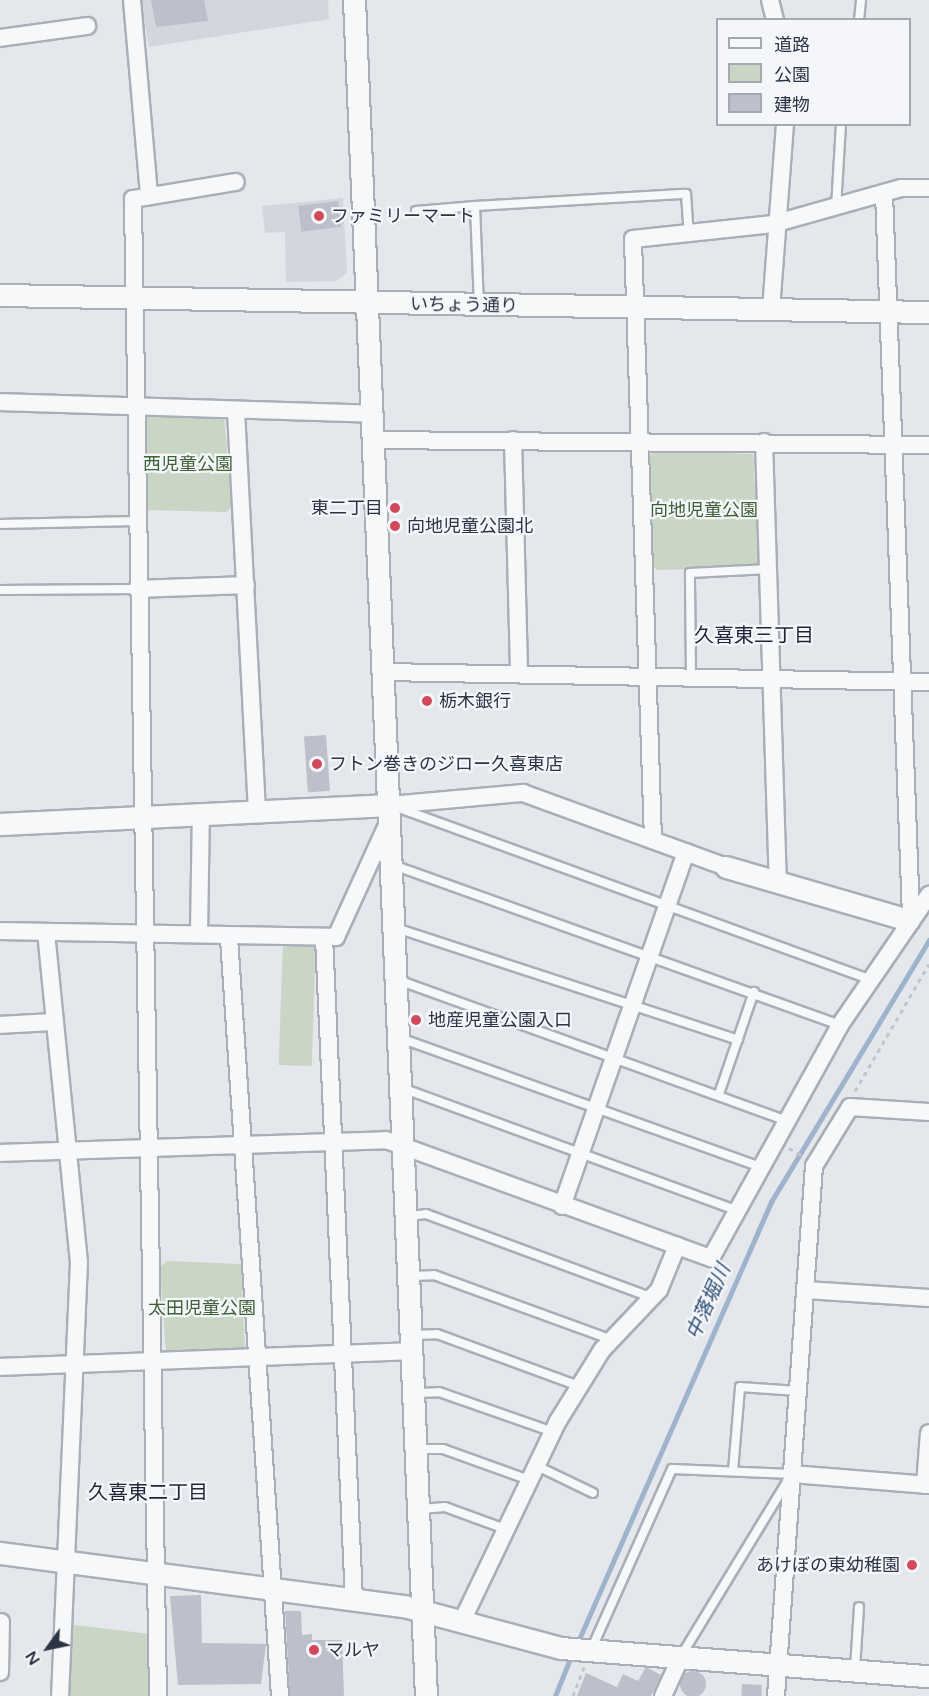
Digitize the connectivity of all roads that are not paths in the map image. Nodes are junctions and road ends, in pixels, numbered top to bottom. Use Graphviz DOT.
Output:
graph roads {
  1 [pos="132,0"];
  2 [pos="354,0"];
  3 [pos="770,0"];
  4 [pos="861,0"];
  5 [pos="774,18"];
  6 [pos="859,18"];
  7 [pos="87,26"];
  8 [pos="0,38"];
  9 [pos="785,126"];
  10 [pos="841,126"];
  11 [pos="236,182"];
  12 [pos="929,188"];
  13 [pos="884,193"];
  14 [pos="149,196"];
  15 [pos="475,206"];
  16 [pos="836,208"];
  17 [pos="416,211"];
  18 [pos="773,224"];
  19 [pos="689,233"];
  20 [pos="0,295"];
  21 [pos="133,298"];
  22 [pos="369,304"];
  23 [pos="479,305"];
  24 [pos="636,309"];
  25 [pos="771,310"];
  26 [pos="887,311"];
  27 [pos="929,312"];
  28 [pos="0,402"];
  29 [pos="134,405"];
  30 [pos="236,411"];
  31 [pos="373,414"];
  32 [pos="372,440"];
  33 [pos="513,440"];
  34 [pos="639,441"];
  35 [pos="764,442"];
  36 [pos="891,444"];
  37 [pos="929,445"];
  38 [pos="136,521"];
  39 [pos="0,524"];
  40 [pos="769,569"];
  41 [pos="246,585"];
  42 [pos="137,589"];
  43 [pos="0,590"];
  44 [pos="383,672"];
  45 [pos="519,674"];
  46 [pos="648,675"];
  47 [pos="692,676"];
  48 [pos="773,679"];
  49 [pos="900,681"];
  50 [pos="929,681"];
  51 [pos="257,811"];
  52 [pos="391,811"];
  53 [pos="201,813"];
  54 [pos="141,816"];
  55 [pos="0,824"];
  56 [pos="653,840"];
  57 [pos="686,852"];
  58 [pos="393,865"];
  59 [pos="726,867"];
  60 [pos="778,882"];
  61 [pos="929,896"];
  62 [pos="668,907"];
  63 [pos="910,919"];
  64 [pos="396,928"];
  65 [pos="0,931"];
  66 [pos="46,932"];
  67 [pos="199,933"];
  68 [pos="143,935"];
  69 [pos="324,937"];
  70 [pos="229,938"];
  71 [pos="652,954"];
  72 [pos="869,979"];
  73 [pos="398,980"];
  74 [pos="754,992"];
  75 [pos="634,1005"];
  76 [pos="54,1022"];
  77 [pos="0,1025"];
  78 [pos="840,1025"];
  79 [pos="400,1038"];
  80 [pos="738,1040"];
  81 [pos="616,1056"];
  82 [pos="402,1088"];
  83 [pos="719,1094"];
  84 [pos="598,1106"];
  85 [pos="929,1112"];
  86 [pos="784,1120"];
  87 [pos="334,1144"];
  88 [pos="405,1146"];
  89 [pos="148,1148"];
  90 [pos="240,1148"];
  91 [pos="66,1151"];
  92 [pos="0,1153"];
  93 [pos="580,1154"];
  94 [pos="758,1166"];
  95 [pos="562,1206"];
  96 [pos="736,1210"];
  97 [pos="408,1216"];
  98 [pos="677,1246"];
  99 [pos="410,1276"];
  100 [pos="807,1290"];
  101 [pos="654,1298"];
  102 [pos="929,1298"];
  103 [pos="610,1339"];
  104 [pos="414,1343"];
  105 [pos="343,1355"];
  106 [pos="255,1359"];
  107 [pos="152,1362"];
  108 [pos="73,1365"];
  109 [pos="0,1367"];
  110 [pos="579,1386"];
  111 [pos="798,1390"];
  112 [pos="416,1393"];
  113 [pos="553,1432"];
  114 [pos="929,1433"];
  115 [pos="418,1449"];
  116 [pos="733,1471"];
  117 [pos="533,1473"];
  118 [pos="792,1474"];
  119 [pos="927,1485"];
  120 [pos="593,1493"];
  121 [pos="421,1509"];
  122 [pos="505,1529"];
  123 [pos="0,1553"];
  124 [pos="65,1562"];
  125 [pos="157,1575"];
  126 [pos="273,1590"];
  127 [pos="354,1600"];
  128 [pos="859,1606"];
  129 [pos="425,1610"];
  130 [pos="463,1618"];
  131 [pos="1,1622"];
  132 [pos="588,1651"];
  133 [pos="680,1659"];
  134 [pos="778,1665"];
  135 [pos="855,1671"];
  136 [pos="0,1672"];
  137 [pos="929,1676"];
  138 [pos="60,1696"];
  139 [pos="158,1696"];
  140 [pos="280,1696"];
  141 [pos="426,1696"];
  142 [pos="663,1696"];
  143 [pos="776,1696"];
  1 -- 14 [label="street"];
  2 -- 22 [label="street"];
  3 -- 5 [label="street"];
  4 -- 6 [label="lane"];
  7 -- 8 [label="street"];
  9 -- 18 [label="street"];
  10 -- 16 [label="lane"];
  11 -- 14 [label="street"];
  12 -- 13 [label="street"];
  13 -- 16 [label="street"];
  13 -- 26 [label="street"];
  14 -- 21 [label="street"];
  15 -- 17 [label="lane"];
  15 -- 19 [label="lane"];
  15 -- 23 [label="lane"];
  16 -- 18 [label="street"];
  18 -- 19 [label="street"];
  18 -- 25 [label="street"];
  19 -- 24 [label="street"];
  20 -- 21 [label="street, いちょう通り"];
  21 -- 22 [label="street, いちょう通り"];
  21 -- 29 [label="street"];
  22 -- 23 [label="street, いちょう通り"];
  22 -- 31 [label="street"];
  23 -- 24 [label="street, いちょう通り"];
  24 -- 25 [label="street, いちょう通り"];
  24 -- 34 [label="street"];
  25 -- 26 [label="street, いちょう通り"];
  26 -- 27 [label="street, いちょう通り"];
  26 -- 36 [label="street"];
  28 -- 29 [label="street"];
  29 -- 30 [label="street"];
  29 -- 38 [label="street"];
  30 -- 31 [label="street"];
  30 -- 41 [label="street"];
  31 -- 32 [label="street"];
  32 -- 33 [label="street"];
  32 -- 44 [label="street"];
  33 -- 34 [label="street"];
  33 -- 45 [label="street"];
  34 -- 35 [label="street"];
  34 -- 46 [label="street"];
  35 -- 36 [label="street"];
  35 -- 40 [label="street"];
  36 -- 37 [label="street"];
  36 -- 49 [label="street"];
  38 -- 39 [label="lane"];
  38 -- 42 [label="street"];
  40 -- 47 [label="lane"];
  40 -- 48 [label="street"];
  41 -- 42 [label="street"];
  41 -- 51 [label="street"];
  42 -- 43 [label="lane"];
  42 -- 54 [label="street"];
  44 -- 45 [label="street"];
  44 -- 52 [label="street"];
  45 -- 46 [label="street"];
  46 -- 47 [label="street"];
  46 -- 56 [label="street"];
  47 -- 48 [label="street"];
  48 -- 49 [label="street"];
  48 -- 60 [label="street"];
  49 -- 50 [label="street"];
  49 -- 63 [label="street"];
  51 -- 52 [label="street"];
  51 -- 53 [label="street"];
  52 -- 56 [label="street"];
  52 -- 58 [label="street"];
  52 -- 62 [label="lane"];
  52 -- 69 [label="street"];
  53 -- 54 [label="street"];
  53 -- 67 [label="street"];
  54 -- 55 [label="street"];
  54 -- 68 [label="street"];
  56 -- 57 [label="street"];
  57 -- 59 [label="street"];
  57 -- 62 [label="street"];
  58 -- 64 [label="street"];
  58 -- 71 [label="lane"];
  59 -- 60 [label="street"];
  60 -- 63 [label="street"];
  61 -- 63 [label="street"];
  62 -- 71 [label="street"];
  62 -- 72 [label="lane"];
  63 -- 72 [label="street"];
  64 -- 73 [label="street"];
  64 -- 75 [label="lane"];
  65 -- 66 [label="street"];
  66 -- 68 [label="street"];
  66 -- 76 [label="street"];
  67 -- 68 [label="street"];
  67 -- 70 [label="street"];
  68 -- 89 [label="street"];
  69 -- 70 [label="street"];
  69 -- 87 [label="street"];
  70 -- 90 [label="street"];
  71 -- 74 [label="lane"];
  71 -- 75 [label="street"];
  72 -- 78 [label="street"];
  73 -- 79 [label="street"];
  73 -- 81 [label="lane"];
  74 -- 78 [label="lane"];
  74 -- 80 [label="lane"];
  75 -- 80 [label="lane"];
  75 -- 81 [label="street"];
  76 -- 77 [label="street"];
  76 -- 91 [label="street"];
  78 -- 86 [label="street"];
  79 -- 82 [label="street"];
  79 -- 84 [label="lane"];
  80 -- 83 [label="lane"];
  81 -- 83 [label="lane"];
  81 -- 84 [label="street"];
  82 -- 88 [label="street"];
  82 -- 93 [label="lane"];
  83 -- 86 [label="lane"];
  84 -- 93 [label="street"];
  84 -- 94 [label="lane"];
  85 -- 100 [label="street"];
  86 -- 94 [label="street"];
  87 -- 88 [label="street"];
  87 -- 90 [label="street"];
  87 -- 105 [label="street"];
  88 -- 95 [label="street"];
  88 -- 97 [label="street"];
  89 -- 90 [label="street"];
  89 -- 91 [label="street"];
  89 -- 107 [label="street"];
  90 -- 106 [label="street"];
  91 -- 92 [label="street"];
  91 -- 108 [label="street"];
  93 -- 95 [label="street"];
  93 -- 96 [label="lane"];
  94 -- 96 [label="street"];
  95 -- 98 [label="street"];
  96 -- 98 [label="street"];
  97 -- 99 [label="street"];
  97 -- 101 [label="lane"];
  98 -- 101 [label="street"];
  99 -- 103 [label="lane"];
  99 -- 104 [label="street"];
  100 -- 102 [label="street"];
  100 -- 111 [label="street"];
  101 -- 103 [label="street"];
  103 -- 110 [label="street"];
  104 -- 105 [label="street"];
  104 -- 110 [label="lane"];
  104 -- 112 [label="street"];
  105 -- 106 [label="street"];
  105 -- 127 [label="street"];
  106 -- 107 [label="street"];
  106 -- 126 [label="street"];
  107 -- 108 [label="street"];
  107 -- 125 [label="street"];
  108 -- 109 [label="street"];
  108 -- 124 [label="street"];
  110 -- 113 [label="street"];
  111 -- 116 [label="lane"];
  111 -- 118 [label="street"];
  112 -- 113 [label="lane"];
  112 -- 115 [label="street"];
  113 -- 117 [label="street"];
  114 -- 119 [label="street"];
  115 -- 117 [label="lane"];
  115 -- 121 [label="street"];
  116 -- 118 [label="lane"];
  116 -- 132 [label="lane"];
  117 -- 120 [label="lane"];
  117 -- 122 [label="street"];
  118 -- 119 [label="street"];
  118 -- 133 [label="lane"];
  118 -- 134 [label="street"];
  121 -- 122 [label="lane"];
  121 -- 129 [label="street"];
  122 -- 130 [label="street"];
  123 -- 124 [label="street"];
  124 -- 125 [label="street"];
  124 -- 138 [label="street"];
  125 -- 126 [label="street"];
  125 -- 139 [label="street"];
  126 -- 127 [label="street"];
  126 -- 140 [label="street"];
  127 -- 129 [label="street"];
  128 -- 135 [label="lane"];
  129 -- 130 [label="street"];
  129 -- 141 [label="street"];
  130 -- 132 [label="street"];
  131 -- 136 [label="street"];
  132 -- 133 [label="street"];
  133 -- 134 [label="street"];
  133 -- 142 [label="street"];
  134 -- 135 [label="street"];
  134 -- 143 [label="street"];
  135 -- 137 [label="street"];
}
